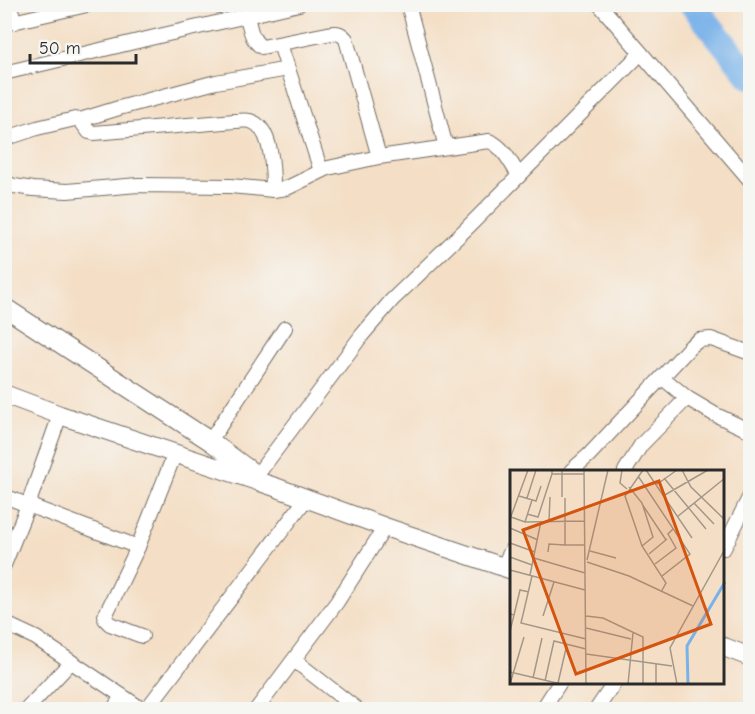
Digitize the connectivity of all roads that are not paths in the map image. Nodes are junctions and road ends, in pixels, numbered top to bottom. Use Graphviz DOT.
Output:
graph roads {
  1 [pos="9,4"];
  2 [pos="299,4"];
  3 [pos="408,4"];
  4 [pos="599,4"];
  5 [pos="82,5"];
  6 [pos="247,16"];
  7 [pos="10,23"];
  8 [pos="280,44"];
  9 [pos="641,53"];
  10 [pos="288,69"];
  11 [pos="4,73"];
  12 [pos="80,120"];
  13 [pos="4,139"];
  14 [pos="446,147"];
  15 [pos="379,157"];
  16 [pos="321,171"];
  17 [pos="519,176"];
  18 [pos="750,180"];
  19 [pos="4,182"];
  20 [pos="273,190"];
  21 [pos="4,307"];
  22 [pos="285,328"];
  23 [pos="750,354"];
  24 [pos="663,378"];
  25 [pos="4,394"];
  26 [pos="687,398"];
  27 [pos="60,415"];
  28 [pos="750,431"];
  29 [pos="210,441"];
  30 [pos="175,453"];
  31 [pos="572,470"];
  32 [pos="626,470"];
  33 [pos="257,475"];
  34 [pos="275,487"];
  35 [pos="4,496"];
  36 [pos="750,496"];
  37 [pos="306,499"];
  38 [pos="28,505"];
  39 [pos="385,527"];
  40 [pos="725,544"];
  41 [pos="138,547"];
  42 [pos="4,565"];
  43 [pos="507,569"];
  44 [pos="4,623"];
  45 [pos="142,636"];
  46 [pos="725,648"];
  47 [pos="750,657"];
  48 [pos="294,660"];
  49 [pos="71,662"];
  50 [pos="559,684"];
  51 [pos="614,684"];
  52 [pos="122,696"];
  53 [pos="601,708"];
  54 [pos="26,710"];
  55 [pos="113,710"];
  56 [pos="145,710"];
  57 [pos="256,710"];
  58 [pos="358,710"];
  59 [pos="542,710"];
  1 -- 7 [label="street"];
  2 -- 6 [label="street"];
  3 -- 14 [label="street"];
  4 -- 9 [label="street"];
  5 -- 7 [label="street"];
  6 -- 8 [label="street"];
  6 -- 11 [label="street"];
  8 -- 10 [label="street"];
  8 -- 15 [label="street"];
  9 -- 17 [label="street"];
  9 -- 18 [label="street"];
  10 -- 12 [label="street"];
  10 -- 16 [label="street"];
  12 -- 13 [label="street"];
  12 -- 20 [label="street"];
  14 -- 15 [label="street"];
  14 -- 17 [label="street"];
  15 -- 16 [label="street"];
  16 -- 20 [label="street"];
  17 -- 33 [label="street"];
  19 -- 20 [label="street"];
  21 -- 29 [label="street"];
  22 -- 29 [label="street"];
  23 -- 24 [label="street"];
  24 -- 26 [label="street"];
  24 -- 31 [label="street"];
  25 -- 27 [label="street"];
  26 -- 28 [label="street"];
  26 -- 32 [label="street"];
  27 -- 30 [label="street"];
  27 -- 38 [label="street"];
  29 -- 33 [label="street"];
  30 -- 34 [label="street"];
  30 -- 41 [label="street"];
  33 -- 34 [label="street"];
  34 -- 37 [label="street"];
  35 -- 38 [label="street"];
  36 -- 40 [label="street"];
  37 -- 39 [label="street"];
  37 -- 56 [label="street"];
  38 -- 41 [label="street"];
  38 -- 42 [label="street"];
  39 -- 43 [label="street"];
  39 -- 48 [label="street"];
  41 -- 45 [label="street"];
  44 -- 49 [label="street"];
  46 -- 47 [label="street"];
  48 -- 57 [label="street"];
  48 -- 58 [label="street"];
  49 -- 52 [label="street"];
  49 -- 54 [label="street"];
  50 -- 59 [label="street"];
  51 -- 53 [label="street"];
  52 -- 55 [label="street"];
  52 -- 56 [label="street"];
}
